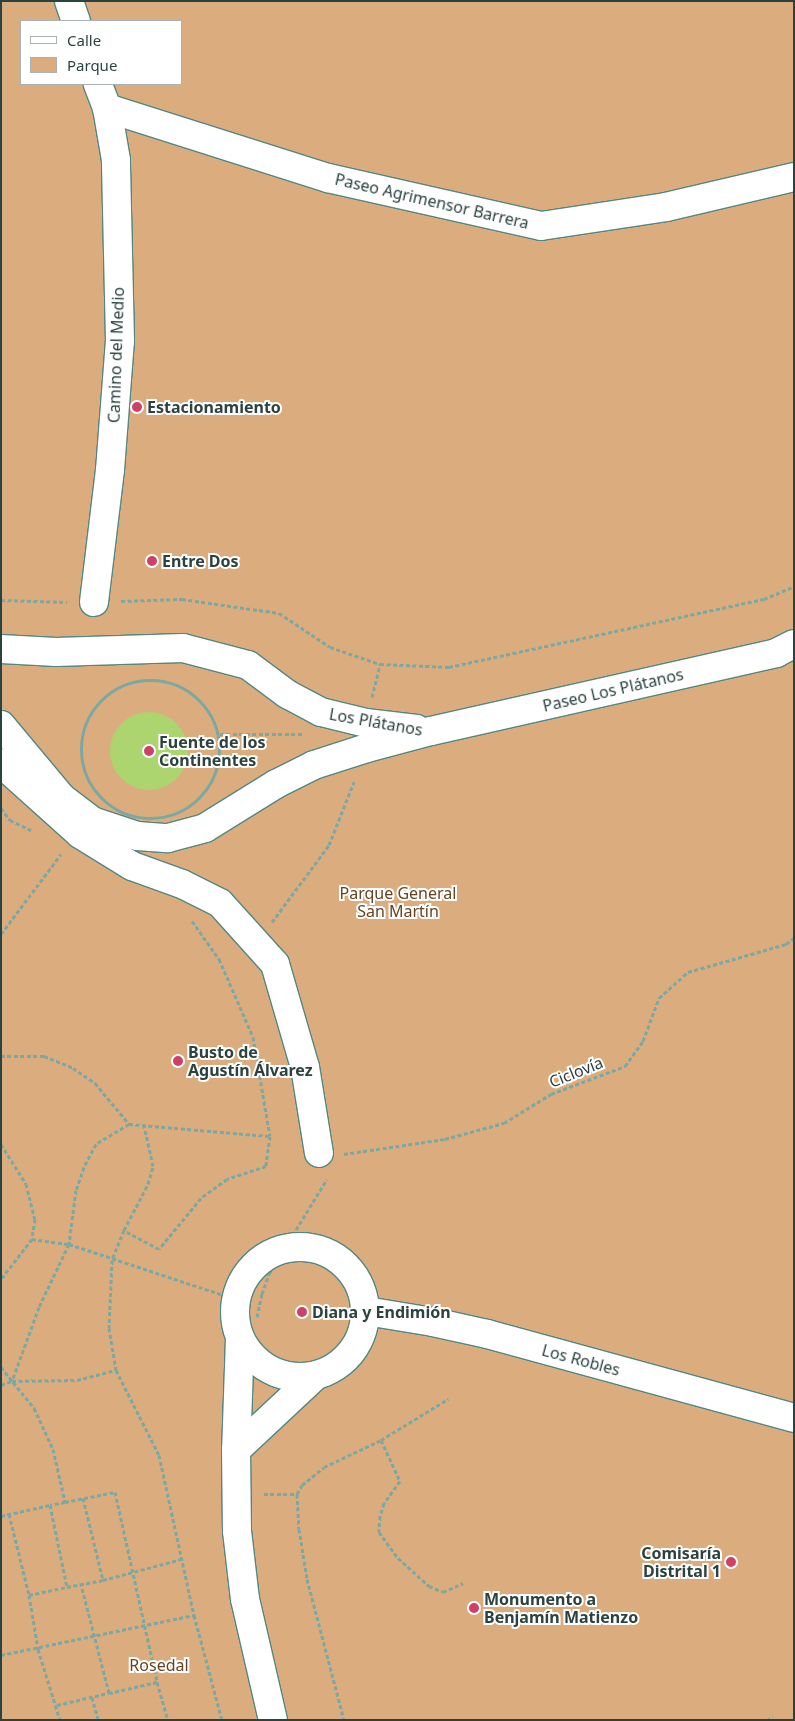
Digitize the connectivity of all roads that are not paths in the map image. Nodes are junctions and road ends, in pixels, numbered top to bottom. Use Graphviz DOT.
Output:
graph roads {
  1 [pos="69,1"];
  2 [pos="76,20"];
  3 [pos="102,96"];
  4 [pos="794,177"];
  5 [pos="94,602"];
  6 [pos="794,644"];
  7 [pos="1,649"];
  8 [pos="1,726"];
  9 [pos="431,731"];
  10 [pos="366,735"];
  11 [pos="1,763"];
  12 [pos="319,1153"];
  13 [pos="366,1311"];
  14 [pos="240,1338"];
  15 [pos="315,1376"];
  16 [pos="794,1418"];
  17 [pos="236,1450"];
  18 [pos="273,1720"];
  1 -- 2 [label="street"];
  3 -- 4 [label="street, Paseo Agrimensor Barrera"];
  3 -- 5 [label="street, Camino del Medio"];
  6 -- 9 [label="street, Paseo Los Plátanos"];
  7 -- 10 [label="street, Los Plátanos"];
  8 -- 10 [label="street, Los Plátanos"];
  9 -- 10 [label="street, Los Plátanos"];
  11 -- 12 [label="street"];
  13 -- 14 [label="street"];
  13 -- 15 [label="street"];
  13 -- 16 [label="street, Los Robles"];
  14 -- 15 [label="street"];
  14 -- 17 [label="street"];
  15 -- 17 [label="street"];
  17 -- 18 [label="street"];
}
